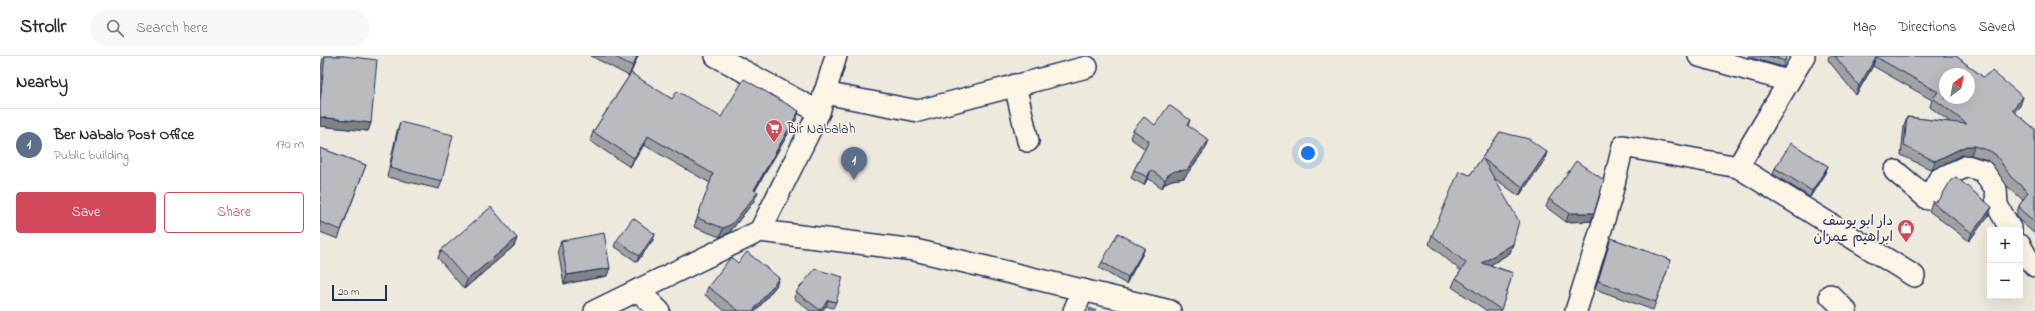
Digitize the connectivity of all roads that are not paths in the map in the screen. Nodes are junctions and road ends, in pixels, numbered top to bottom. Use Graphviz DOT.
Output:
graph roads {
  1 [pos="716,56"];
  2 [pos="836,56"];
  3 [pos="1699,56"];
  4 [pos="1804,56"];
  5 [pos="1088,67"];
  6 [pos="1788,81"];
  7 [pos="1015,86"];
  8 [pos="822,103"];
  9 [pos="1028,140"];
  10 [pos="1738,167"];
  11 [pos="1895,171"];
  12 [pos="2010,227"];
  13 [pos="760,231"];
  14 [pos="2023,250"];
  15 [pos="2035,266"];
  16 [pos="1914,276"];
  17 [pos="638,290"];
  18 [pos="1083,290"];
  19 [pos="1830,295"];
  20 [pos="595,311"];
  21 [pos="659,311"];
  22 [pos="1074,311"];
  23 [pos="1170,311"];
  24 [pos="1576,311"];
  25 [pos="1846,311"];
  1 -- 8 [label="street"];
  2 -- 8 [label="street"];
  3 -- 6 [label="street"];
  4 -- 6 [label="street"];
  5 -- 7 [label="street"];
  6 -- 10 [label="street"];
  7 -- 8 [label="street"];
  7 -- 9 [label="street"];
  8 -- 13 [label="street"];
  10 -- 16 [label="street"];
  10 -- 24 [label="street"];
  11 -- 12 [label="street"];
  13 -- 17 [label="street"];
  13 -- 18 [label="street"];
  14 -- 15 [label="street"];
  17 -- 20 [label="street"];
  17 -- 21 [label="street"];
  18 -- 22 [label="street"];
  18 -- 23 [label="street"];
  19 -- 25 [label="street"];
}
